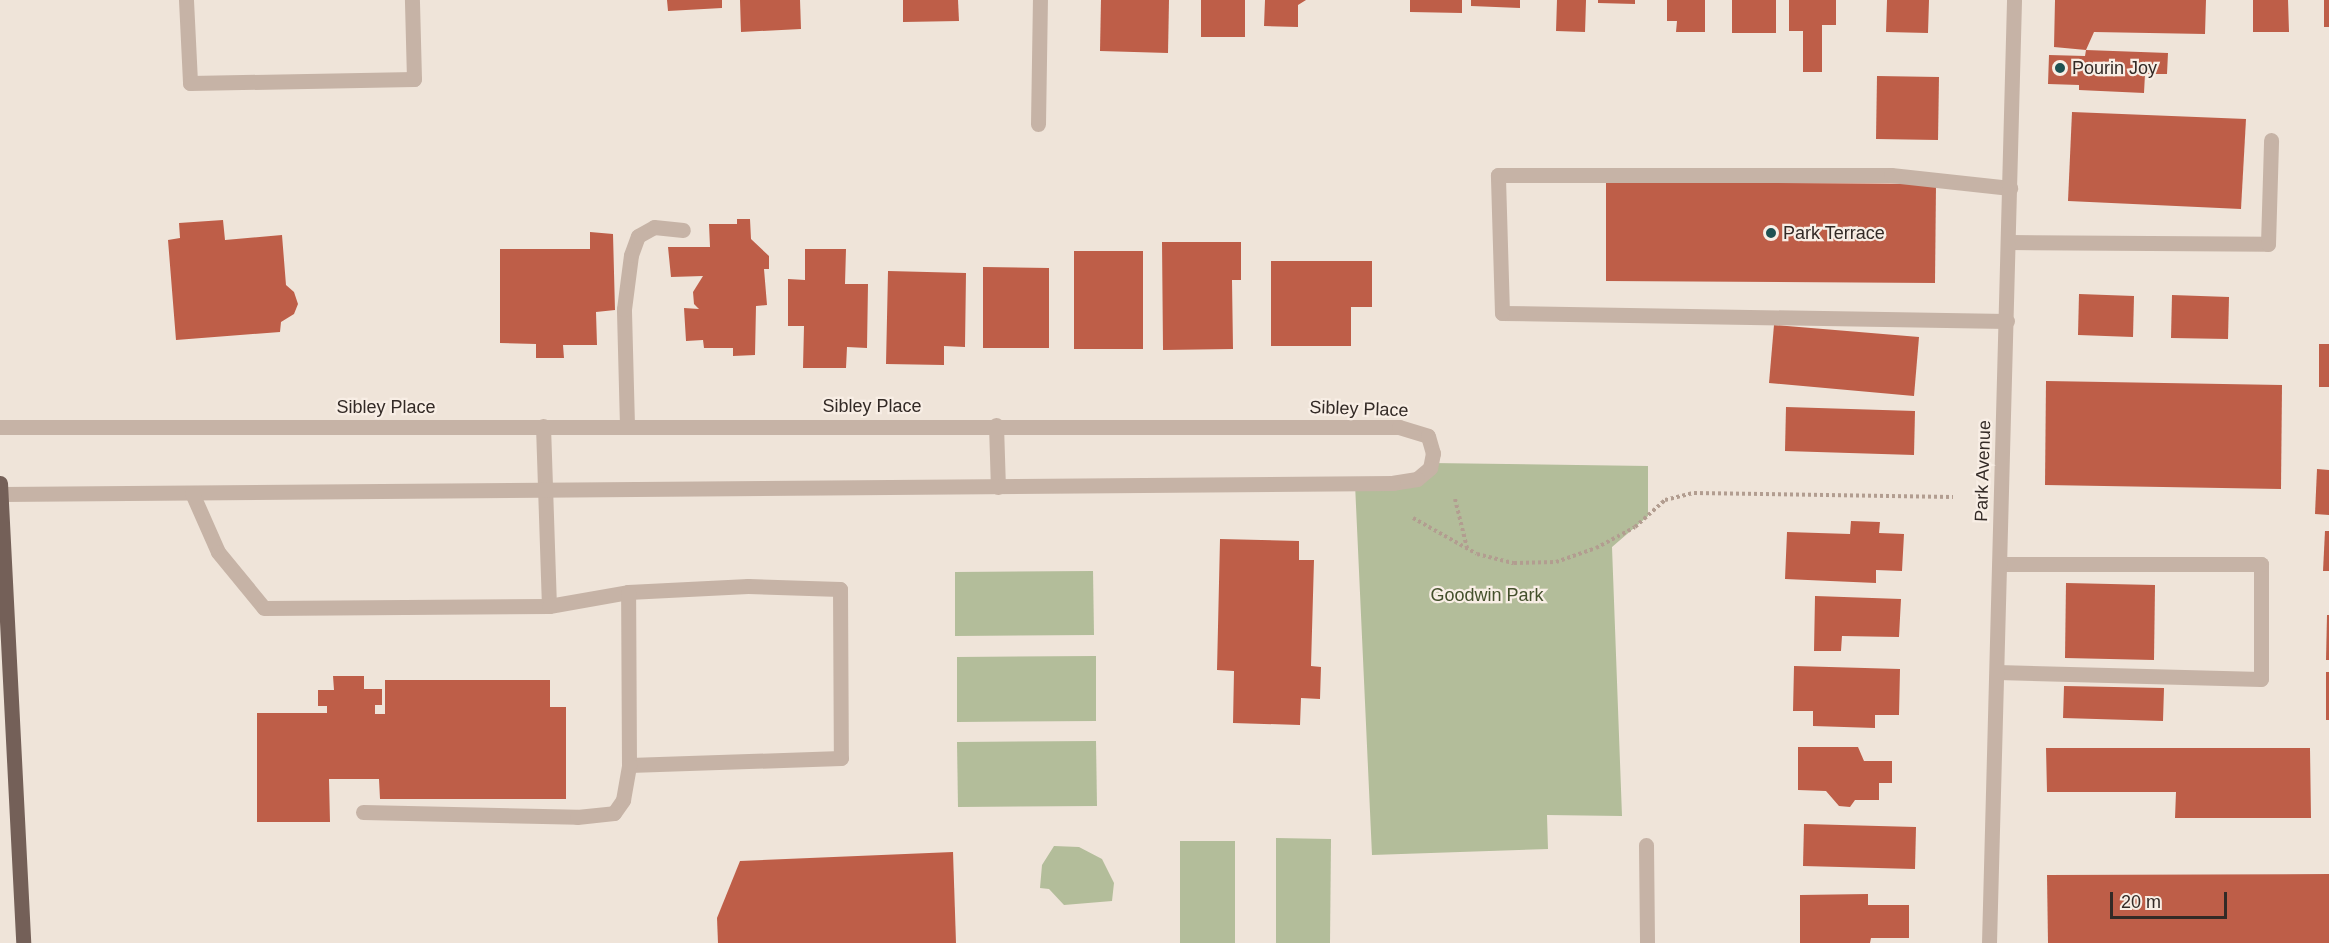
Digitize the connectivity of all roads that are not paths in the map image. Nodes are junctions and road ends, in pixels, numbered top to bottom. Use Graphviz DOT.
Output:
graph roads {
  1 [pos="186,0"];
  2 [pos="412,0"];
  3 [pos="1040,0"];
  4 [pos="2014,0"];
  5 [pos="1038,124"];
  6 [pos="2271,140"];
  7 [pos="2010,188"];
  8 [pos="683,230"];
  9 [pos="2009,242"];
  10 [pos="2007,321"];
  11 [pos="996,425"];
  12 [pos="543,426"];
  13 [pos="627,426"];
  14 [pos="0,427"];
  15 [pos="0,483"];
  16 [pos="998,487"];
  17 [pos="545,489"];
  18 [pos="192,493"];
  19 [pos="1,494"];
  20 [pos="2000,564"];
  21 [pos="628,592"];
  22 [pos="549,606"];
  23 [pos="4,639"];
  24 [pos="1996,672"];
  25 [pos="629,765"];
  26 [pos="363,812"];
  27 [pos="1646,845"];
  28 [pos="23,943"];
  29 [pos="1647,943"];
  30 [pos="1989,943"];
  1 -- 2 [label="street"];
  3 -- 5 [label="street"];
  4 -- 7 [label="street, Park Avenue"];
  6 -- 9 [label="street"];
  7 -- 9 [label="street, Park Avenue"];
  7 -- 10 [label="street"];
  8 -- 13 [label="street"];
  9 -- 10 [label="street, Park Avenue"];
  10 -- 20 [label="street, Park Avenue"];
  11 -- 13 [label="street, Sibley Place"];
  11 -- 16 [label="street"];
  11 -- 16 [label="street, Sibley Place"];
  12 -- 13 [label="street, Sibley Place"];
  12 -- 14 [label="street, Sibley Place"];
  12 -- 17 [label="street"];
  15 -- 19 [label="main road"];
  16 -- 17 [label="street, Sibley Place"];
  17 -- 18 [label="street, Sibley Place"];
  17 -- 22 [label="street"];
  18 -- 19 [label="street, Sibley Place"];
  18 -- 22 [label="street"];
  19 -- 23 [label="main road"];
  20 -- 24 [label="street, Park Avenue"];
  20 -- 24 [label="street"];
  21 -- 22 [label="street"];
  21 -- 25 [label="street"];
  21 -- 25 [label="street"];
  23 -- 28 [label="main road"];
  24 -- 30 [label="street, Park Avenue"];
  25 -- 26 [label="street"];
  27 -- 29 [label="street"];
}
